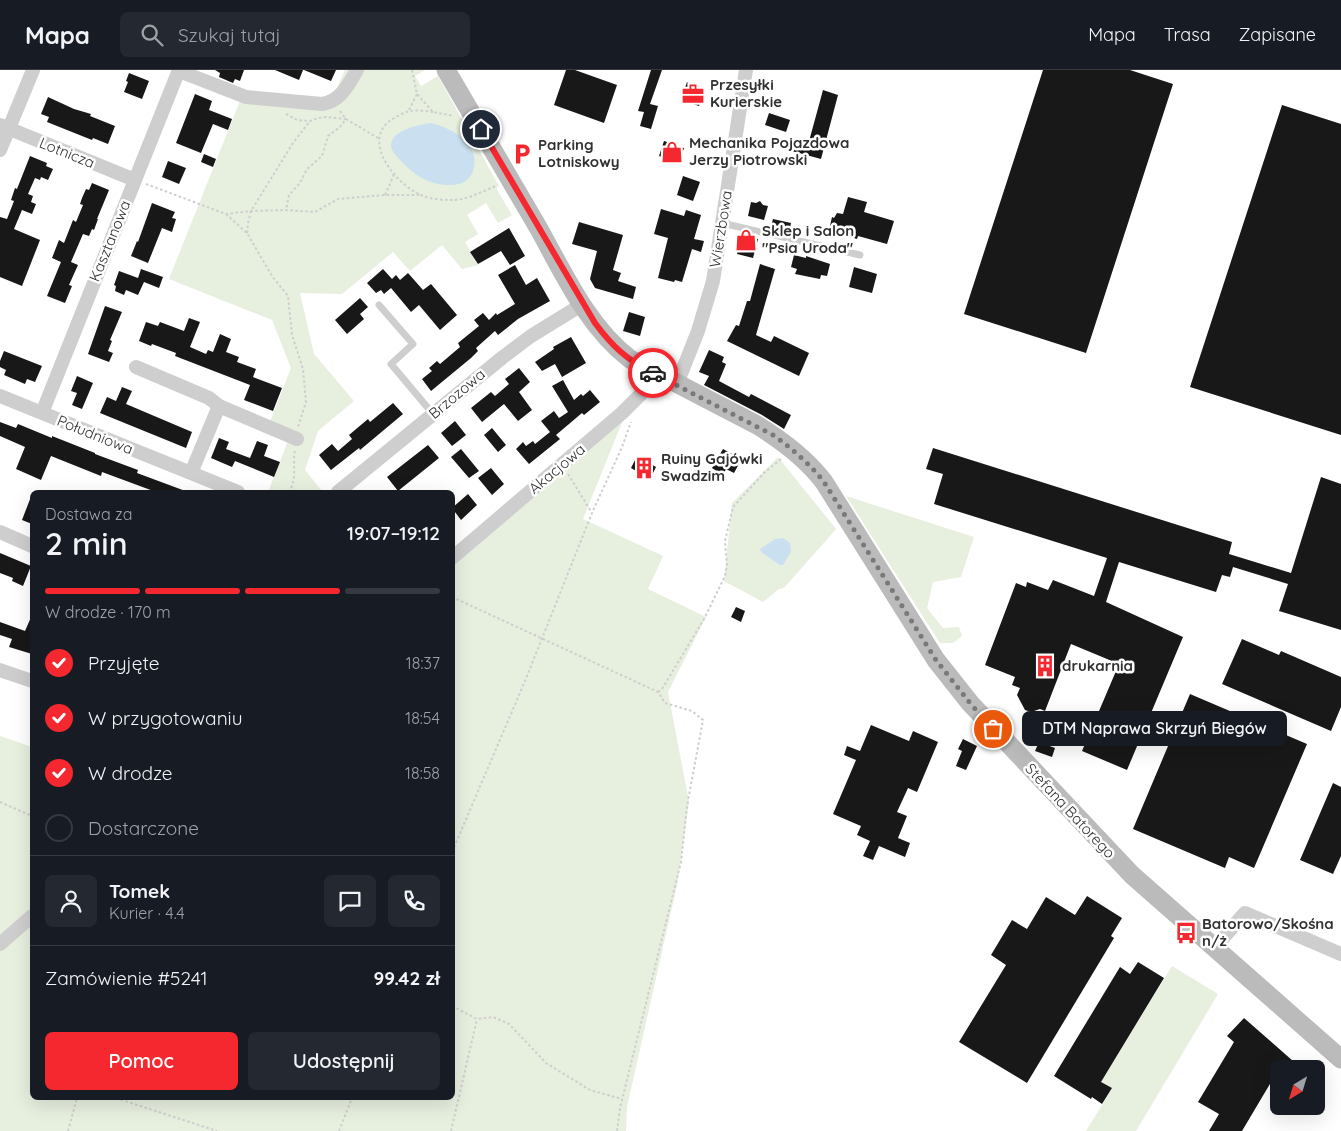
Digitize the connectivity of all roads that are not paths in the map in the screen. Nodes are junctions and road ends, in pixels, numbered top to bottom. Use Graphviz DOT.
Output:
graph roads {
  1 [pos="33,70"];
  2 [pos="179,70"];
  3 [pos="358,70"];
  4 [pos="446,70"];
  5 [pos="746,70"];
  6 [pos="4,127"];
  7 [pos="0,150"];
  8 [pos="135,180"];
  9 [pos="722,223"];
  10 [pos="860,255"];
  11 [pos="583,304"];
  12 [pos="378,305"];
  13 [pos="136,367"];
  14 [pos="657,375"];
  15 [pos="677,384"];
  16 [pos="0,396"];
  17 [pos="219,406"];
  18 [pos="42,413"];
  19 [pos="433,414"];
  20 [pos="296,438"];
  21 [pos="191,473"];
  22 [pos="233,490"];
  23 [pos="340,490"];
  24 [pos="0,532"];
  25 [pos="30,545"];
  26 [pos="455,555"];
  27 [pos="0,670"];
  28 [pos="30,680"];
  29 [pos="30,918"];
  30 [pos="0,944"];
  31 [pos="1214,948"];
  32 [pos="1341,954"];
  33 [pos="1341,1059"];
  1 -- 6 [label="street"];
  2 -- 3 [label="street"];
  2 -- 8 [label="street, Kasztanowa"];
  4 -- 11 [label="street, Stefana Batorego"];
  5 -- 9 [label="street, Wierzbowa"];
  6 -- 7 [label="street"];
  6 -- 8 [label="street, Lotnicza"];
  8 -- 18 [label="street, Kasztanowa"];
  9 -- 10 [label="lane"];
  9 -- 15 [label="street, Wierzbowa"];
  11 -- 14 [label="street, Stefana Batorego"];
  11 -- 19 [label="street, Brzozowa"];
  12 -- 19 [label="lane"];
  13 -- 17 [label="street"];
  14 -- 15 [label="street, Stefana Batorego"];
  14 -- 26 [label="street, Akacjowa"];
  15 -- 31 [label="street, Stefana Batorego"];
  16 -- 18 [label="street, Południowa"];
  17 -- 20 [label="street"];
  17 -- 21 [label="street"];
  18 -- 21 [label="street, Południowa"];
  19 -- 23 [label="street, Brzozowa"];
  21 -- 22 [label="street, Południowa"];
  24 -- 25 [label="street"];
  27 -- 28 [label="street"];
  29 -- 30 [label="street"];
  31 -- 32 [label="street"];
  31 -- 33 [label="street, Stefana Batorego"];
}
